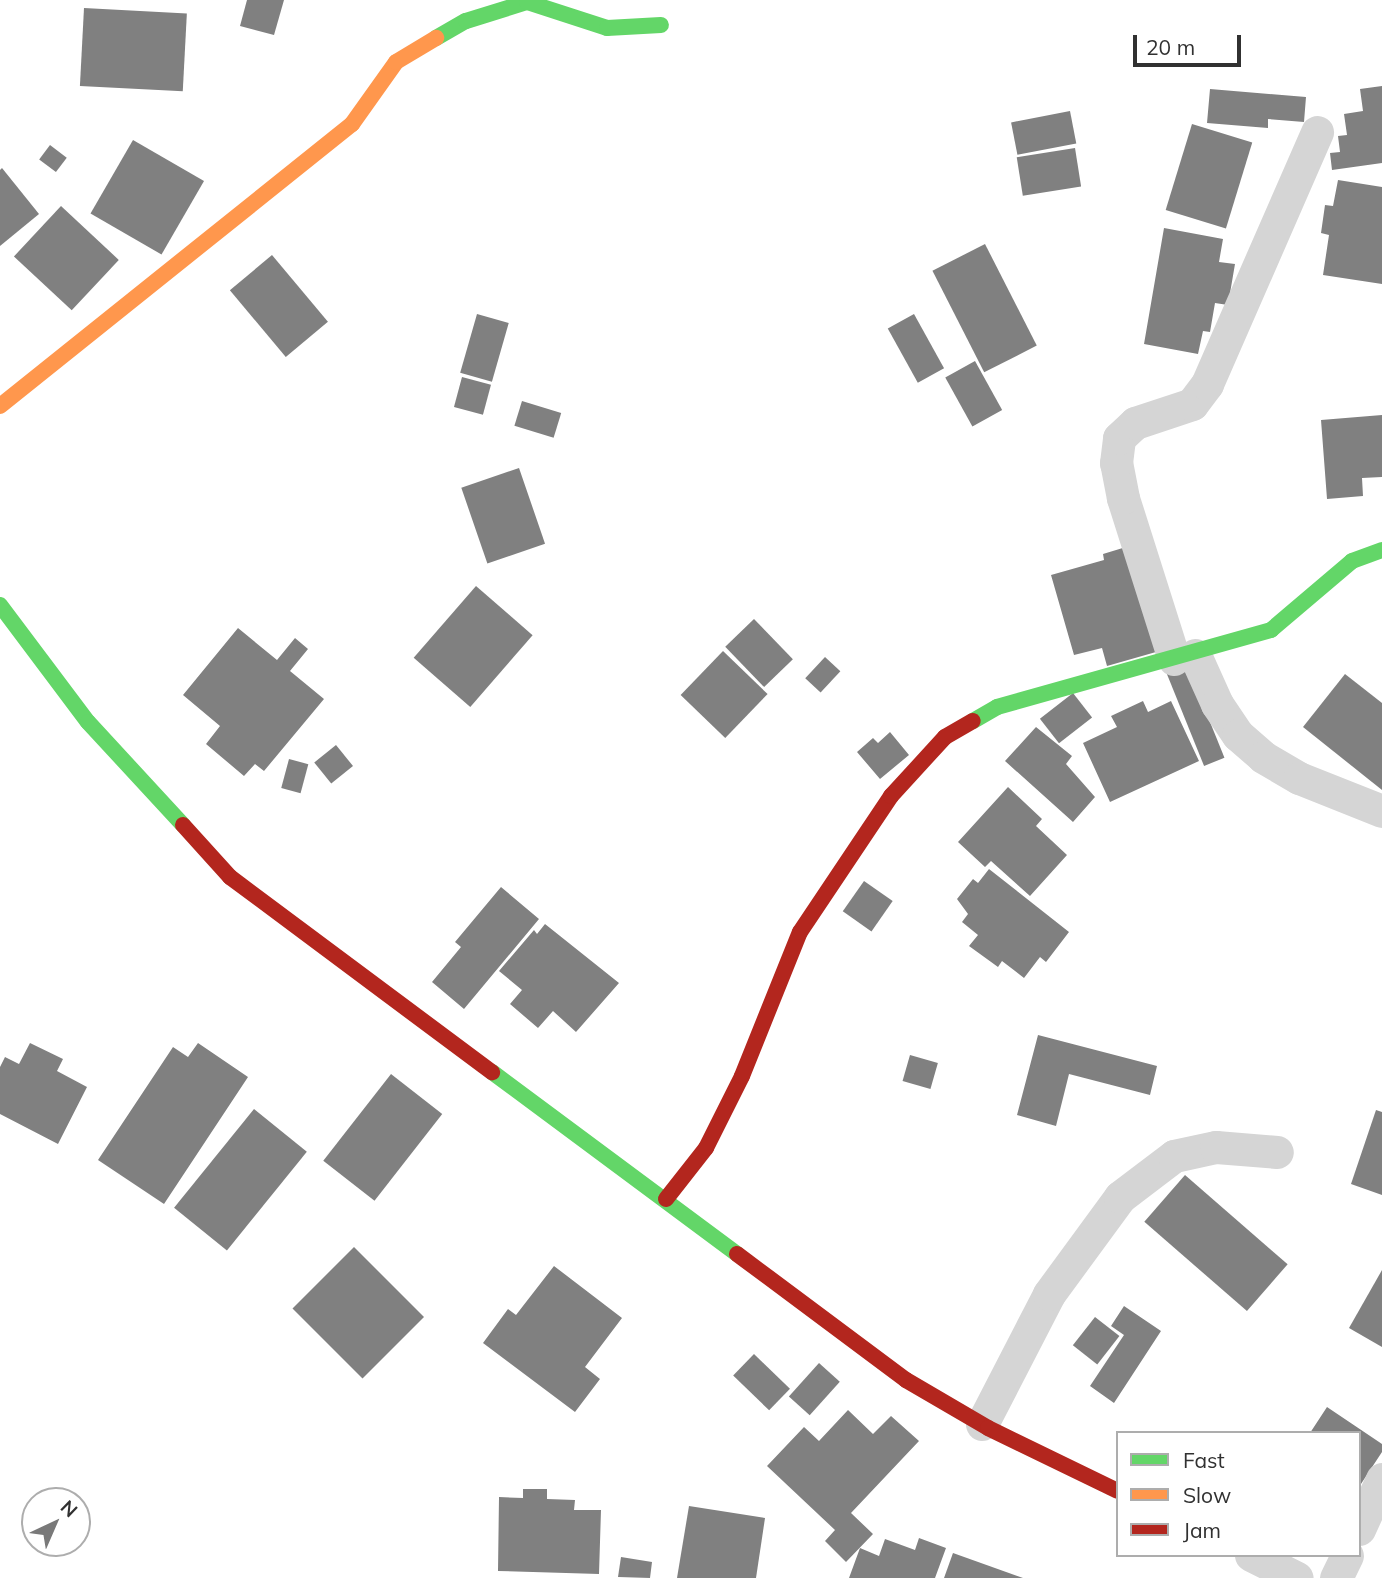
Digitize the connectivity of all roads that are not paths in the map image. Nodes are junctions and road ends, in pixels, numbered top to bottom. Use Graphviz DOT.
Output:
graph roads {
  1 [pos="661,25"];
  2 [pos="1317,132"];
  3 [pos="0,406"];
  4 [pos="1382,550"];
  5 [pos="0,604"];
  6 [pos="1184,657"];
  7 [pos="1382,811"];
  8 [pos="1278,1152"];
  9 [pos="666,1199"];
  10 [pos="982,1424"];
  11 [pos="1382,1479"];
  12 [pos="1116,1490"];
  13 [pos="1361,1525"];
  14 [pos="1255,1557"];
  15 [pos="1346,1557"];
  16 [pos="1297,1578"];
  17 [pos="1336,1578"];
  1 -- 3 [label="street"];
  2 -- 6 [label="street"];
  4 -- 6 [label="street"];
  5 -- 9 [label="street"];
  6 -- 7 [label="street"];
  6 -- 9 [label="street"];
  8 -- 10 [label="street"];
  9 -- 10 [label="street"];
  10 -- 12 [label="street"];
  11 -- 13 [label="street"];
  14 -- 16 [label="street"];
  15 -- 17 [label="street"];
}
